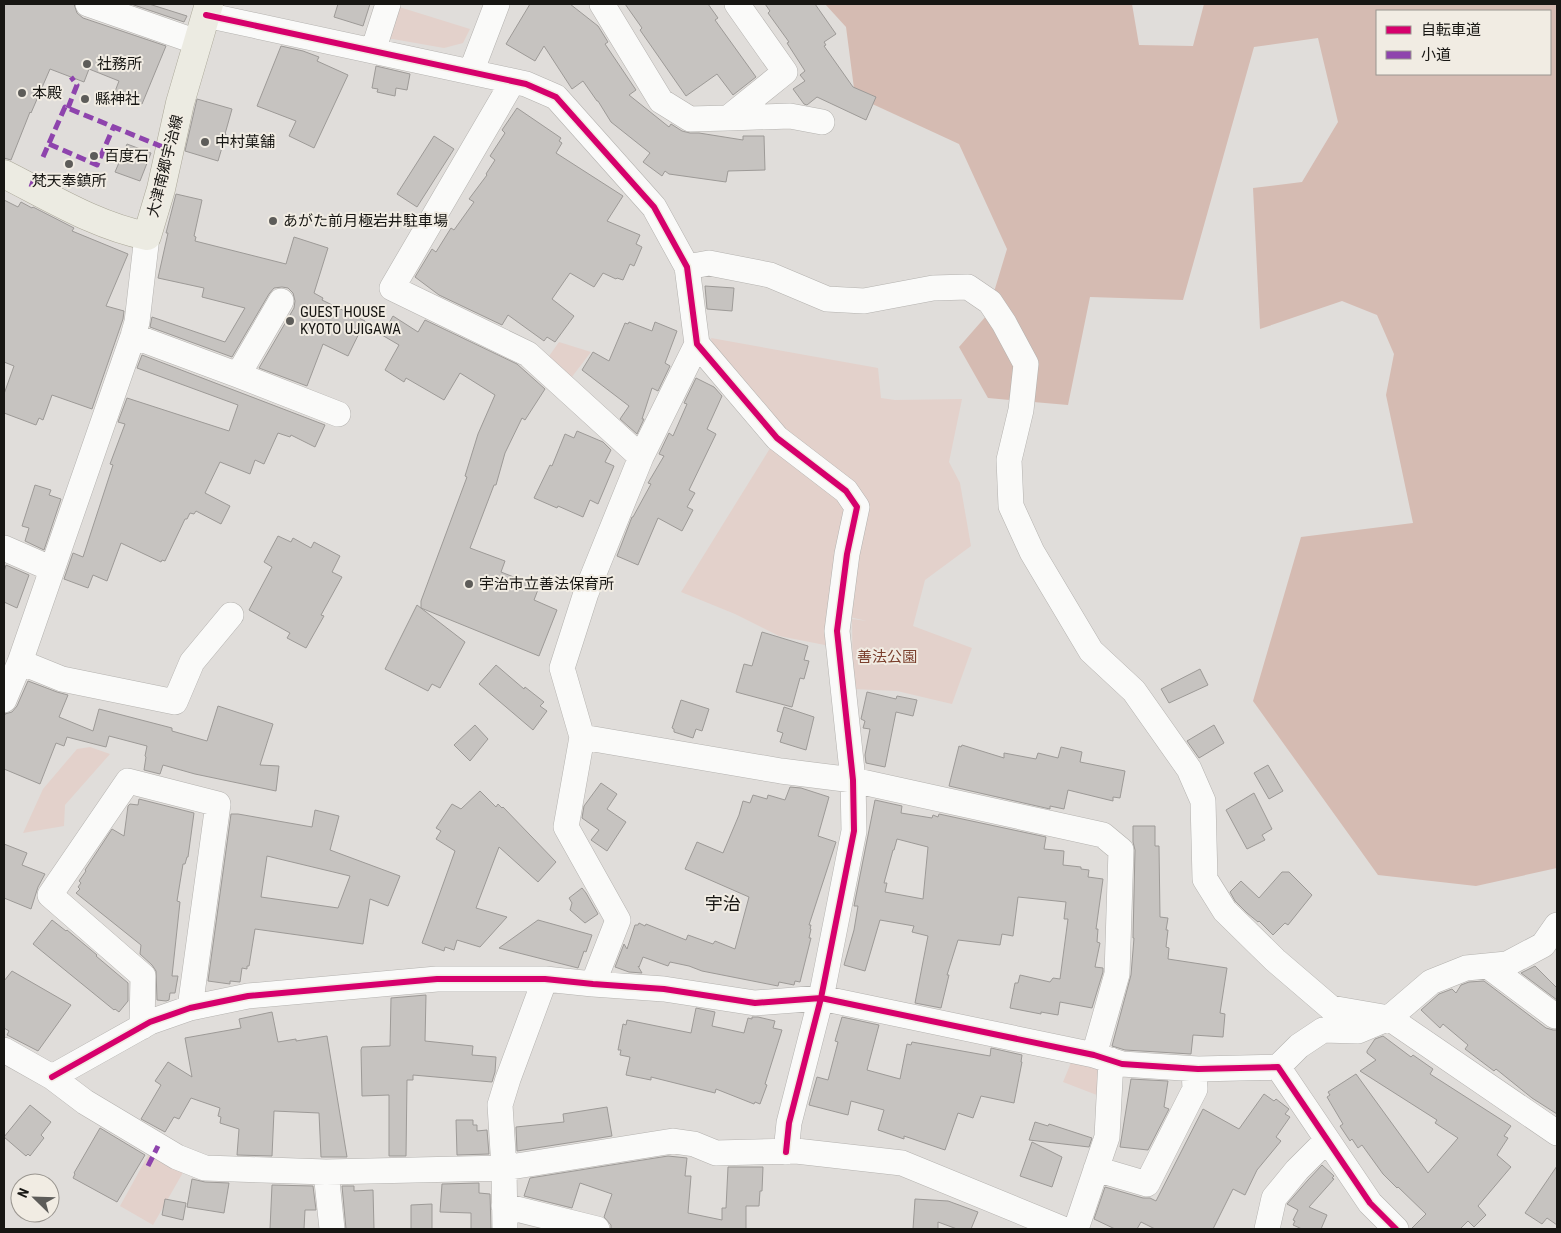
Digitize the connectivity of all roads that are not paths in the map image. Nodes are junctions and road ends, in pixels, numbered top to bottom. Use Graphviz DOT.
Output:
graph roads {
  1 [pos="88,4"];
  2 [pos="388,4"];
  3 [pos="497,4"];
  4 [pos="602,4"];
  5 [pos="737,4"];
  6 [pos="208,9"];
  7 [pos="197,42"];
  8 [pos="373,51"];
  9 [pos="471,72"];
  10 [pos="513,81"];
  11 [pos="728,118"];
  12 [pos="822,122"];
  13 [pos="4,174"];
  14 [pos="147,236"];
  15 [pos="687,267"];
  16 [pos="281,301"];
  17 [pos="133,336"];
  18 [pos="697,344"];
  19 [pos="238,375"];
  20 [pos="338,414"];
  21 [pos="641,457"];
  22 [pos="4,548"];
  23 [pos="52,569"];
  24 [pos="231,614"];
  25 [pos="20,662"];
  26 [pos="4,700"];
  27 [pos="582,737"];
  28 [pos="853,780"];
  29 [pos="1557,925"];
  30 [pos="1488,966"];
  31 [pos="544,978"];
  32 [pos="593,984"];
  33 [pos="821,998"];
  34 [pos="190,1008"];
  35 [pos="1555,1016"];
  36 [pos="1389,1018"];
  37 [pos="142,1027"];
  38 [pos="4,1050"];
  39 [pos="1103,1057"];
  40 [pos="1278,1067"];
  41 [pos="1194,1069"];
  42 [pos="52,1077"];
  43 [pos="1557,1133"];
  44 [pos="1327,1140"];
  45 [pos="786,1152"];
  46 [pos="504,1168"];
  47 [pos="1096,1169"];
  48 [pos="326,1172"];
  49 [pos="504,1218"];
  50 [pos="332,1229"];
  51 [pos="597,1229"];
  52 [pos="1063,1229"];
  53 [pos="1076,1229"];
  54 [pos="1267,1229"];
  55 [pos="1396,1229"];
  1 -- 7 [label="street"];
  2 -- 8 [label="street"];
  3 -- 9 [label="street"];
  4 -- 11 [label="street"];
  5 -- 11 [label="street"];
  6 -- 7 [label="main road, 大津南郷宇治線"];
  6 -- 8 [label="street"];
  7 -- 14 [label="main road, 大津南郷宇治線"];
  8 -- 9 [label="street"];
  9 -- 10 [label="street"];
  10 -- 15 [label="street"];
  10 -- 21 [label="street"];
  11 -- 12 [label="street"];
  13 -- 14 [label="main road, 大津南郷宇治線"];
  14 -- 17 [label="street"];
  15 -- 18 [label="street"];
  15 -- 36 [label="street"];
  16 -- 19 [label="street"];
  17 -- 19 [label="street"];
  17 -- 23 [label="street"];
  18 -- 21 [label="street"];
  18 -- 28 [label="street"];
  19 -- 20 [label="street"];
  21 -- 27 [label="street"];
  22 -- 23 [label="street"];
  23 -- 25 [label="street"];
  24 -- 25 [label="street"];
  25 -- 26 [label="street"];
  27 -- 28 [label="street"];
  27 -- 32 [label="street"];
  28 -- 33 [label="street"];
  28 -- 39 [label="street"];
  29 -- 30 [label="street"];
  30 -- 35 [label="street"];
  30 -- 36 [label="street"];
  31 -- 32 [label="street"];
  31 -- 34 [label="street"];
  31 -- 46 [label="street"];
  32 -- 33 [label="street"];
  33 -- 39 [label="street"];
  33 -- 45 [label="street"];
  34 -- 37 [label="street"];
  34 -- 37 [label="street"];
  36 -- 40 [label="street"];
  36 -- 43 [label="street"];
  37 -- 42 [label="street"];
  38 -- 42 [label="street"];
  39 -- 41 [label="street"];
  39 -- 47 [label="street"];
  40 -- 41 [label="street"];
  40 -- 44 [label="street"];
  41 -- 47 [label="street"];
  42 -- 48 [label="street"];
  44 -- 54 [label="street"];
  44 -- 55 [label="street"];
  45 -- 46 [label="street"];
  45 -- 52 [label="street"];
  46 -- 48 [label="street"];
  46 -- 49 [label="street"];
  47 -- 53 [label="street"];
  48 -- 50 [label="street"];
  49 -- 51 [label="street"];
}
